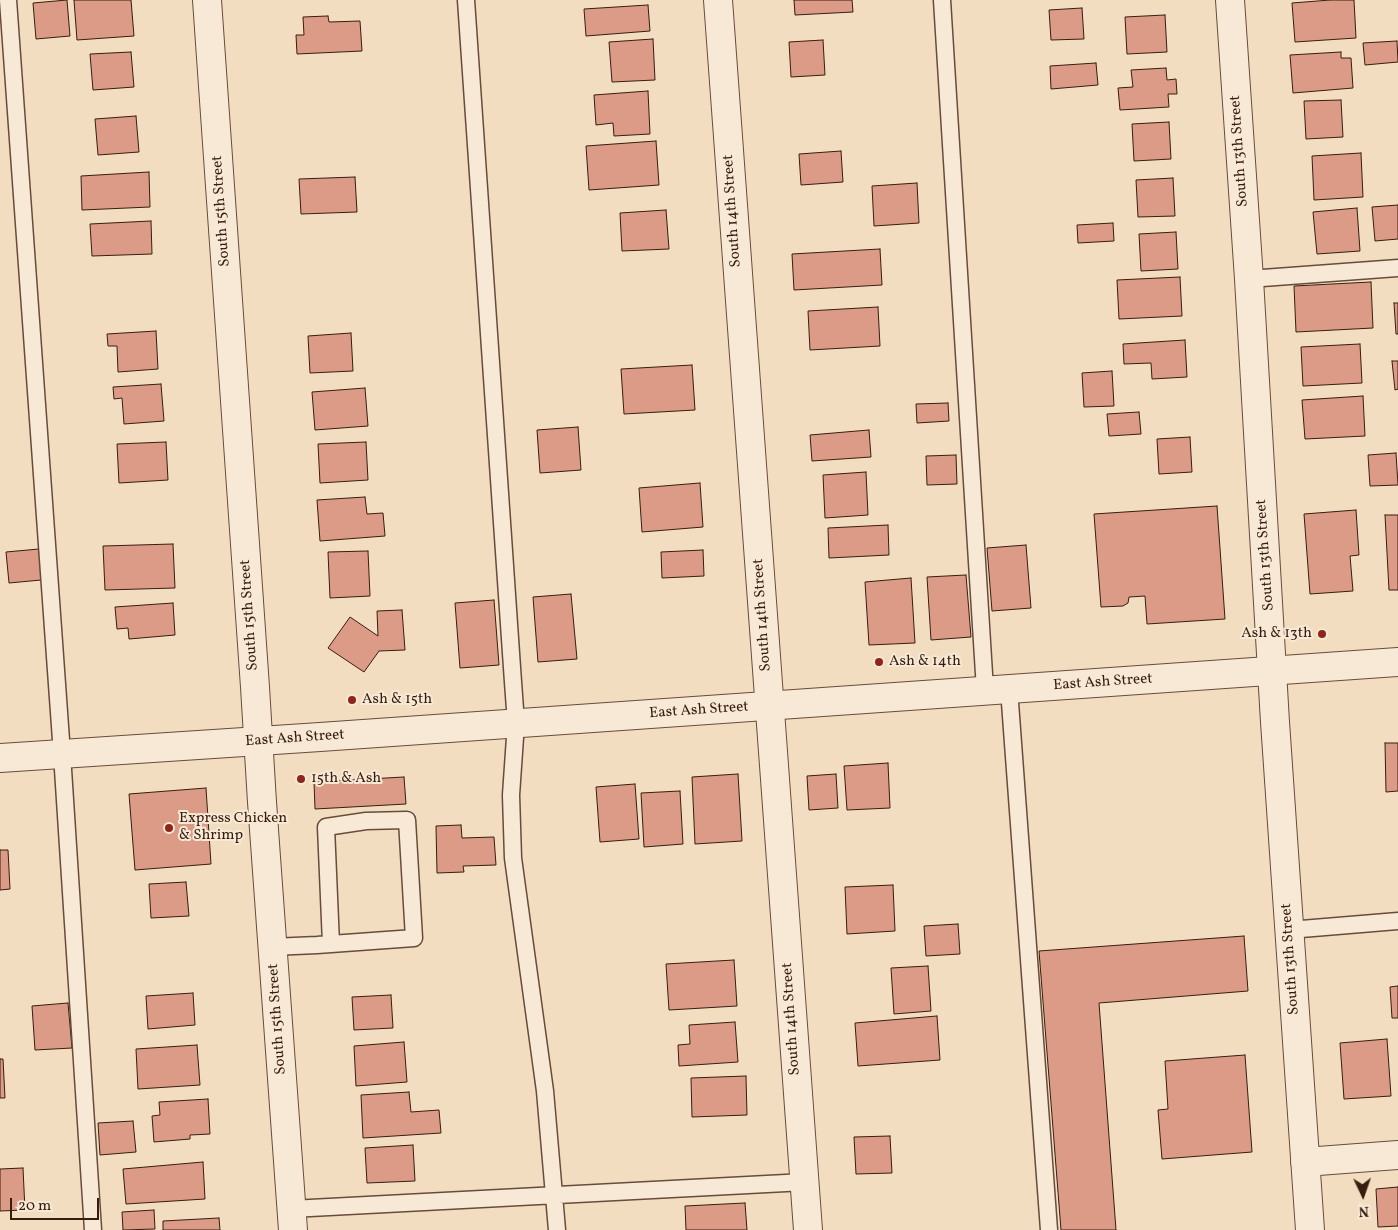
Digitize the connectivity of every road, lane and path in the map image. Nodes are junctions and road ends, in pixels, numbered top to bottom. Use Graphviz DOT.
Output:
graph roads {
  1 [pos="8,0"];
  2 [pos="208,0"];
  3 [pos="466,0"];
  4 [pos="718,0"];
  5 [pos="942,0"];
  6 [pos="1230,0"];
  7 [pos="1398,268"];
  8 [pos="1249,279"];
  9 [pos="1398,662"];
  10 [pos="1272,670"];
  11 [pos="997,690"];
  12 [pos="768,706"];
  13 [pos="516,723"];
  14 [pos="258,741"];
  15 [pos="62,754"];
  16 [pos="0,758"];
  17 [pos="1398,921"];
  18 [pos="1289,930"];
  19 [pos="331,944"];
  20 [pos="272,947"];
  21 [pos="1398,1154"];
  22 [pos="1305,1162"];
  23 [pos="805,1182"];
  24 [pos="554,1194"];
  25 [pos="292,1220"];
  26 [pos="93,1230"];
  27 [pos="557,1230"];
  28 [pos="808,1230"];
  29 [pos="1049,1230"];
  30 [pos="1310,1230"];
  1 -- 15 [label="lane"];
  2 -- 14 [label="street, South 15th Street"];
  3 -- 13 [label="lane"];
  4 -- 12 [label="street, South 14th Street"];
  5 -- 11 [label="lane"];
  6 -- 8 [label="street, South 13th Street"];
  7 -- 8 [label="lane"];
  8 -- 10 [label="street, South 13th Street"];
  9 -- 10 [label="street, East Ash Street"];
  10 -- 11 [label="street, East Ash Street"];
  10 -- 18 [label="street, South 13th Street"];
  11 -- 12 [label="street, East Ash Street"];
  11 -- 29 [label="lane"];
  12 -- 13 [label="street, East Ash Street"];
  12 -- 23 [label="street, South 14th Street"];
  13 -- 14 [label="street, East Ash Street"];
  13 -- 24 [label="lane"];
  14 -- 15 [label="street, East Ash Street"];
  14 -- 20 [label="street, South 15th Street"];
  15 -- 16 [label="street, East Ash Street"];
  15 -- 26 [label="lane"];
  17 -- 18 [label="lane"];
  18 -- 22 [label="street, South 13th Street"];
  19 -- 19 [label="lane"];
  19 -- 20 [label="lane"];
  20 -- 25 [label="street, South 15th Street"];
  21 -- 22 [label="street"];
  22 -- 30 [label="street, South 13th Street"];
  23 -- 24 [label="lane"];
  23 -- 28 [label="street, South 14th Street"];
  24 -- 25 [label="lane"];
  24 -- 27 [label="lane"];
}
